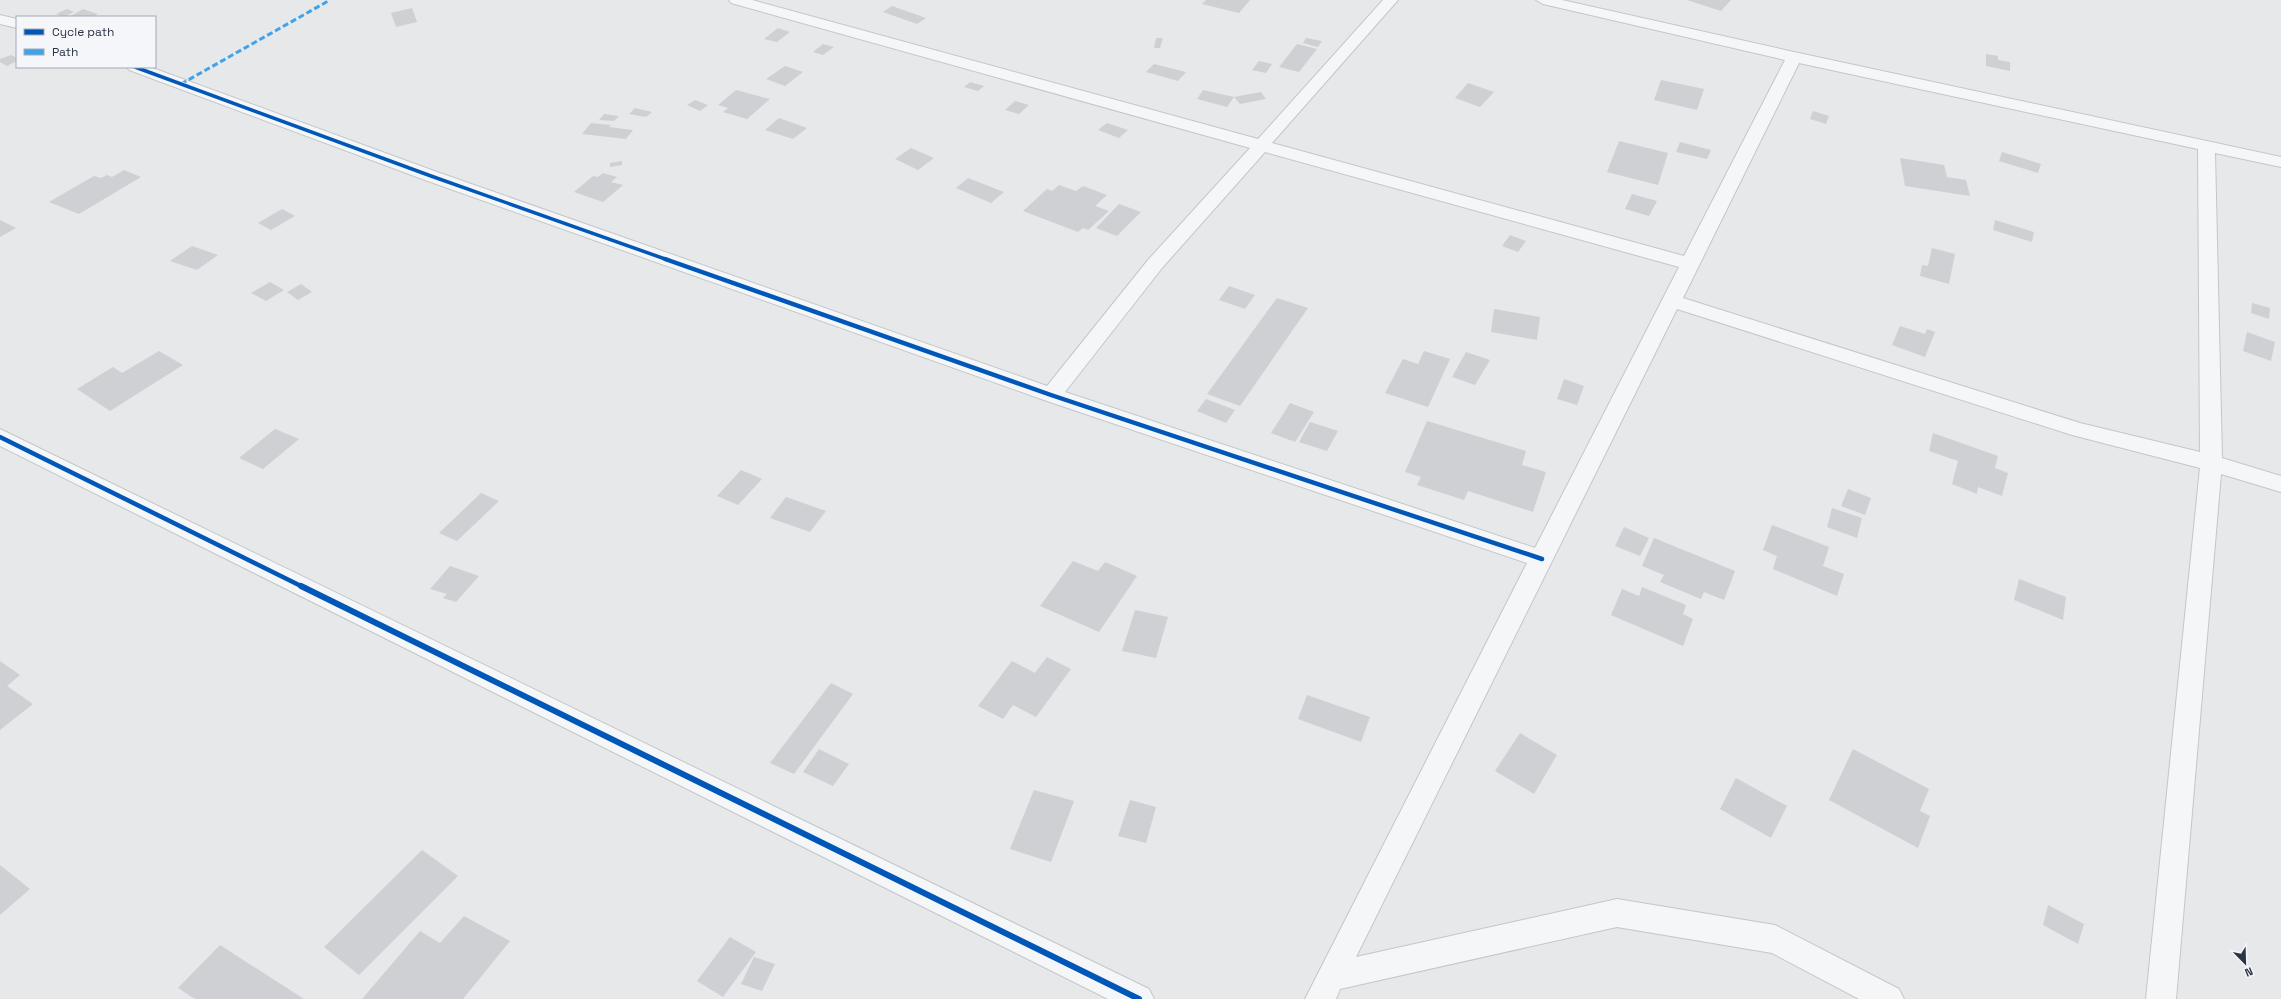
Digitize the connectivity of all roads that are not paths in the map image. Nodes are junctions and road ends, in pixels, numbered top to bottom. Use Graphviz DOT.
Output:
graph roads {
  1 [pos="736,0"];
  2 [pos="1391,0"];
  3 [pos="1543,0"];
  4 [pos="0,19"];
  5 [pos="16,24"];
  6 [pos="1794,57"];
  7 [pos="138,68"];
  8 [pos="1260,145"];
  9 [pos="2206,146"];
  10 [pos="2281,162"];
  11 [pos="1690,264"];
  12 [pos="1672,301"];
  13 [pos="1051,395"];
  14 [pos="0,438"];
  15 [pos="2211,463"];
  16 [pos="2281,484"];
  17 [pos="1542,559"];
  18 [pos="1326,988"];
  19 [pos="1139,999"];
  20 [pos="1889,999"];
  21 [pos="2161,999"];
  1 -- 8 [label="street"];
  2 -- 8 [label="street"];
  3 -- 6 [label="street"];
  4 -- 5 [label="street"];
  6 -- 9 [label="street"];
  6 -- 11 [label="street"];
  7 -- 13 [label="street"];
  8 -- 11 [label="street"];
  8 -- 13 [label="street"];
  9 -- 10 [label="street"];
  9 -- 15 [label="street"];
  11 -- 12 [label="street"];
  12 -- 15 [label="street"];
  12 -- 17 [label="street"];
  13 -- 17 [label="street"];
  14 -- 19 [label="street"];
  15 -- 16 [label="street"];
  15 -- 21 [label="street"];
  17 -- 18 [label="street"];
  18 -- 20 [label="street"];
}
